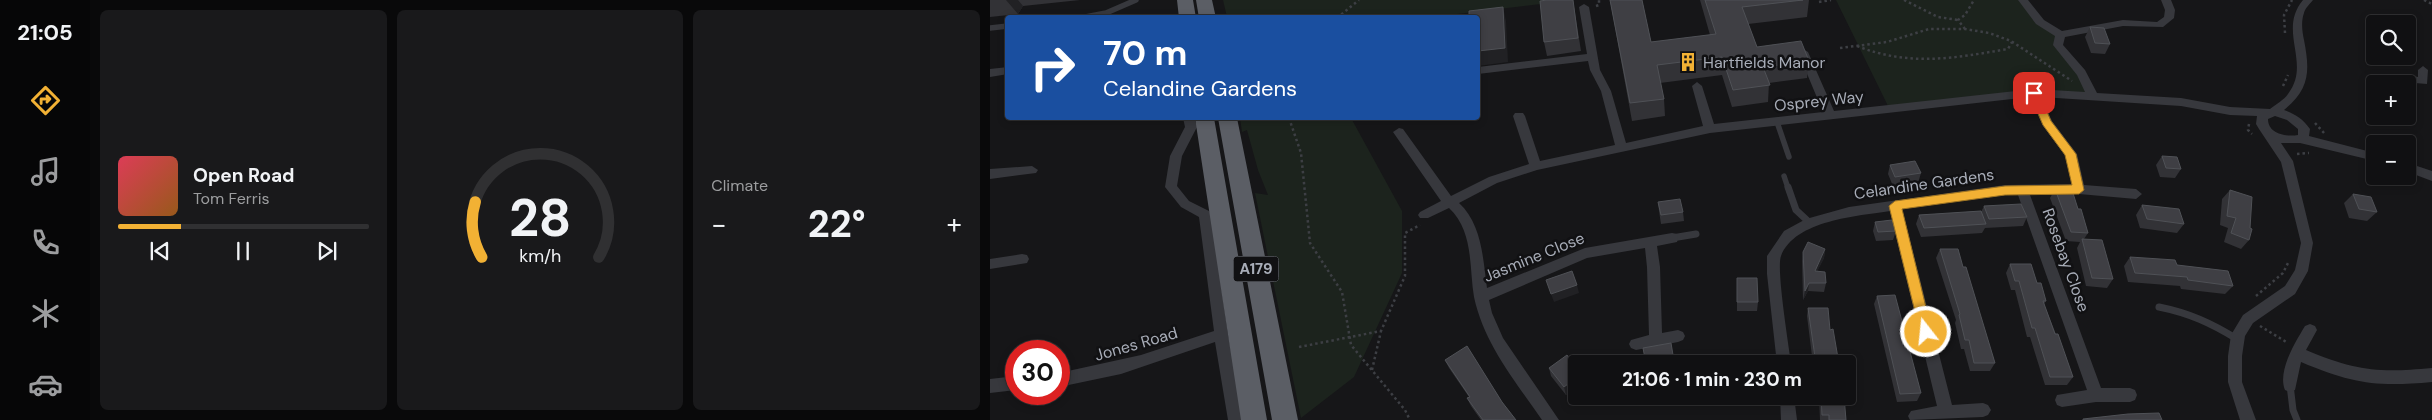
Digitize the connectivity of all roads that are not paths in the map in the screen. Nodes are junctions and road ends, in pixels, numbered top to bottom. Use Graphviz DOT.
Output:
graph roads {
  1 [pos="1136,0"];
  2 [pos="1204,0"];
  3 [pos="2023,0"];
  4 [pos="2166,0"];
  5 [pos="2308,0"];
  6 [pos="1584,7"];
  7 [pos="1096,15"];
  8 [pos="1207,15"];
  9 [pos="1005,26"];
  10 [pos="990,28"];
  11 [pos="2060,35"];
  12 [pos="1803,52"];
  13 [pos="1593,57"];
  14 [pos="1005,71"];
  15 [pos="1480,71"];
  16 [pos="991,75"];
  17 [pos="1697,86"];
  18 [pos="2034,93"];
  19 [pos="2092,96"];
  20 [pos="2292,101"];
  21 [pos="2230,111"];
  22 [pos="2272,113"];
  23 [pos="1519,116"];
  24 [pos="1831,117"];
  25 [pos="1189,120"];
  26 [pos="1204,120"];
  27 [pos="1228,120"];
  28 [pos="1777,122"];
  29 [pos="2299,122"];
  30 [pos="1710,129"];
  31 [pos="2266,130"];
  32 [pos="1399,132"];
  33 [pos="2299,140"];
  34 [pos="2332,144"];
  35 [pos="1621,147"];
  36 [pos="2366,154"];
  37 [pos="1789,157"];
  38 [pos="2287,161"];
  39 [pos="1536,166"];
  40 [pos="1032,170"];
  41 [pos="2416,170"];
  42 [pos="990,174"];
  43 [pos="1784,176"];
  44 [pos="2432,176"];
  45 [pos="2022,190"];
  46 [pos="2079,190"];
  47 [pos="2136,194"];
  48 [pos="1451,201"];
  49 [pos="1895,206"];
  50 [pos="1424,215"];
  51 [pos="1810,223"];
  52 [pos="1696,234"];
  53 [pos="1672,238"];
  54 [pos="1650,242"];
  55 [pos="1022,259"];
  56 [pos="990,264"];
  57 [pos="1481,297"];
  58 [pos="2159,307"];
  59 [pos="2310,330"];
  60 [pos="1221,334"];
  61 [pos="1678,336"];
  62 [pos="2237,339"];
  63 [pos="1656,340"];
  64 [pos="1636,344"];
  65 [pos="2297,351"];
  66 [pos="1783,355"];
  67 [pos="2432,376"];
  68 [pos="1070,378"];
  69 [pos="1005,385"];
  70 [pos="2290,385"];
  71 [pos="990,386"];
  72 [pos="2096,395"];
  73 [pos="2130,395"];
  74 [pos="2062,400"];
  75 [pos="1788,405"];
  76 [pos="1983,410"];
  77 [pos="1946,412"];
  78 [pos="1916,416"];
  79 [pos="1236,420"];
  80 [pos="1254,420"];
  81 [pos="1285,420"];
  82 [pos="1551,420"];
  83 [pos="1789,420"];
  84 [pos="2248,420"];
  85 [pos="2297,420"];
  1 -- 7 [label="lane"];
  2 -- 8 [label="highway"];
  3 -- 11 [label="street"];
  4 -- 11 [label="street"];
  5 -- 20 [label="street"];
  6 -- 13 [label="street"];
  9 -- 10 [label="lane"];
  11 -- 19 [label="street"];
  12 -- 24 [label="street"];
  13 -- 15 [label="street"];
  13 -- 35 [label="street"];
  14 -- 16 [label="street"];
  17 -- 30 [label="street"];
  18 -- 19 [label="street, Osprey Way"];
  18 -- 24 [label="street, Osprey Way"];
  18 -- 46 [label="street"];
  19 -- 21 [label="street, Osprey Way"];
  20 -- 22 [label="street"];
  20 -- 29 [label="street"];
  21 -- 22 [label="street, Osprey Way"];
  21 -- 31 [label="street, Osprey Way"];
  22 -- 29 [label="street, Osprey Way"];
  22 -- 31 [label="street"];
  23 -- 39 [label="street"];
  24 -- 28 [label="street, Osprey Way"];
  25 -- 60 [label="street"];
  26 -- 80 [label="highway, A179"];
  27 -- 81 [label="highway, A179"];
  28 -- 30 [label="street, Osprey Way"];
  28 -- 37 [label="lane"];
  29 -- 33 [label="street"];
  29 -- 34 [label="street, Osprey Way"];
  30 -- 35 [label="street, Osprey Way"];
  31 -- 33 [label="street"];
  31 -- 38 [label="street"];
  32 -- 48 [label="street"];
  33 -- 34 [label="street"];
  33 -- 38 [label="street"];
  34 -- 36 [label="street"];
  35 -- 39 [label="street, Osprey Way"];
  38 -- 62 [label="street"];
  39 -- 48 [label="street, Osprey Way"];
  40 -- 42 [label="street"];
  41 -- 44 [label="street"];
  43 -- 51 [label="lane"];
  45 -- 46 [label="street, Rosebay Close"];
  45 -- 49 [label="street, Celandine Gardens"];
  45 -- 72 [label="street, Rosebay Close"];
  46 -- 47 [label="street"];
  48 -- 50 [label="street, Osprey Way"];
  48 -- 57 [label="street"];
  49 -- 51 [label="street, Celandine Gardens"];
  49 -- 77 [label="street"];
  51 -- 66 [label="street, Celandine Gardens"];
  52 -- 53 [label="lane"];
  53 -- 54 [label="street, Jasmine Close"];
  54 -- 57 [label="street, Jasmine Close"];
  54 -- 63 [label="street"];
  55 -- 56 [label="street"];
  57 -- 82 [label="street"];
  58 -- 62 [label="lane"];
  59 -- 65 [label="street"];
  60 -- 68 [label="street, Jones Road"];
  60 -- 79 [label="street"];
  61 -- 63 [label="street"];
  62 -- 84 [label="street"];
  63 -- 64 [label="street"];
  65 -- 67 [label="street"];
  65 -- 70 [label="street"];
  69 -- 71 [label="street"];
  70 -- 85 [label="lane"];
  72 -- 73 [label="street"];
  72 -- 74 [label="street"];
  75 -- 83 [label="street"];
  76 -- 77 [label="street"];
  77 -- 78 [label="street"];
}
